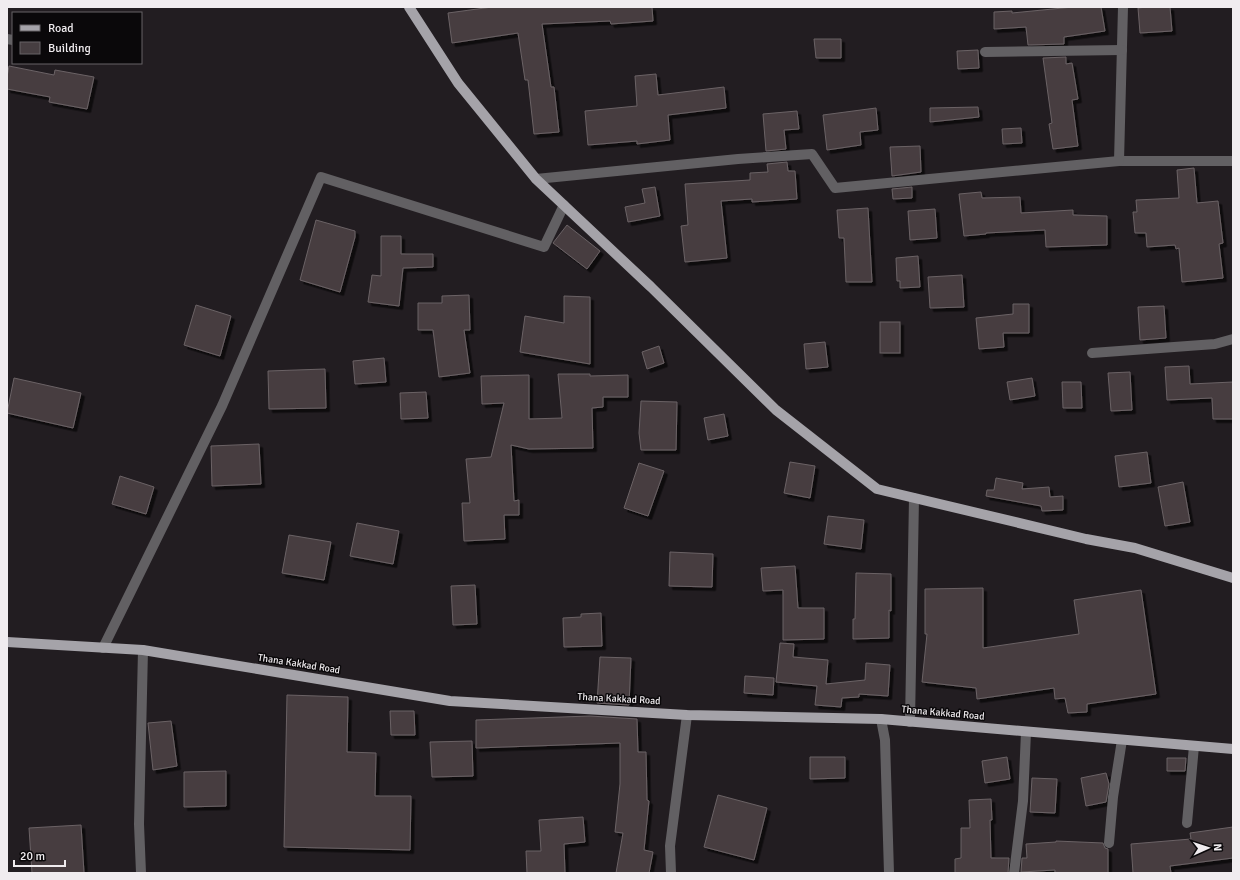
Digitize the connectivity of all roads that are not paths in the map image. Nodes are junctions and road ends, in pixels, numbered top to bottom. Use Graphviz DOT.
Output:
graph roads {
  1 [pos="410,7"];
  2 [pos="1123,7"];
  3 [pos="1122,50"];
  4 [pos="985,52"];
  5 [pos="1119,161"];
  6 [pos="1233,161"];
  7 [pos="536,179"];
  8 [pos="564,205"];
  9 [pos="1233,339"];
  10 [pos="1092,353"];
  11 [pos="914,498"];
  12 [pos="1233,578"];
  13 [pos="7,642"];
  14 [pos="103,648"];
  15 [pos="143,650"];
  16 [pos="687,715"];
  17 [pos="881,719"];
  18 [pos="910,722"];
  19 [pos="1026,732"];
  20 [pos="1122,740"];
  21 [pos="1194,746"];
  22 [pos="1233,749"];
  23 [pos="1188,823"];
  24 [pos="1109,843"];
  25 [pos="141,873"];
  26 [pos="671,873"];
  27 [pos="889,873"];
  28 [pos="1014,873"];
  1 -- 7 [label="main road"];
  2 -- 3 [label="street"];
  3 -- 4 [label="street"];
  3 -- 5 [label="street"];
  5 -- 6 [label="street"];
  5 -- 7 [label="street"];
  7 -- 8 [label="main road"];
  8 -- 11 [label="main road"];
  8 -- 14 [label="street"];
  9 -- 10 [label="street"];
  11 -- 12 [label="main road"];
  11 -- 18 [label="street"];
  13 -- 14 [label="main road, Thana Kakkad Road"];
  14 -- 15 [label="main road, Thana Kakkad Road"];
  15 -- 16 [label="main road, Thana Kakkad Road"];
  15 -- 25 [label="street"];
  16 -- 17 [label="main road, Thana Kakkad Road"];
  16 -- 26 [label="street"];
  17 -- 18 [label="main road, Thana Kakkad Road"];
  17 -- 27 [label="street"];
  18 -- 19 [label="main road, Thana Kakkad Road"];
  19 -- 20 [label="main road, Thana Kakkad Road"];
  19 -- 28 [label="street"];
  20 -- 21 [label="main road, Thana Kakkad Road"];
  20 -- 24 [label="street"];
  21 -- 22 [label="main road, Thana Kakkad Road"];
  21 -- 23 [label="street"];
}
